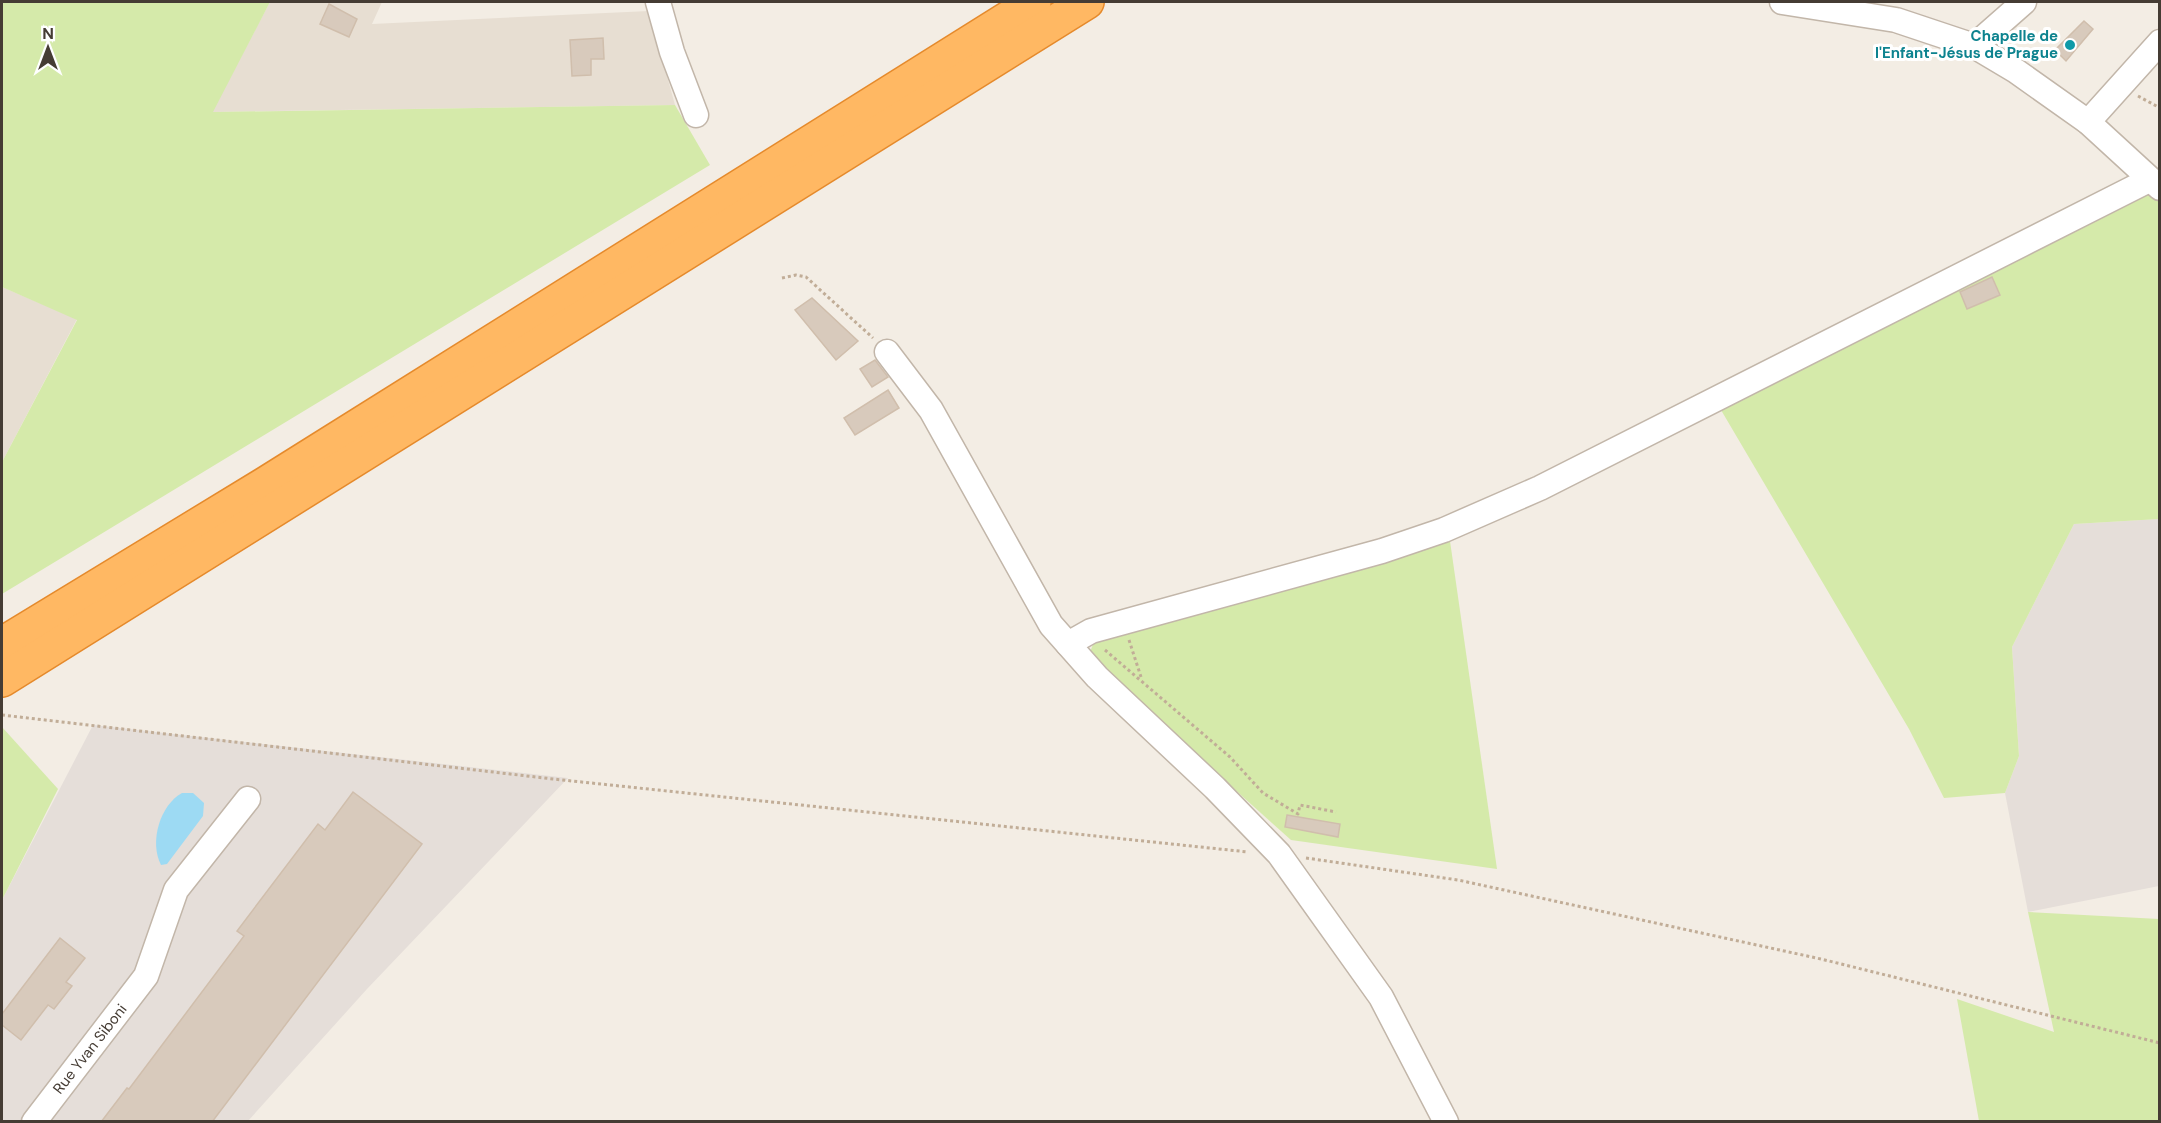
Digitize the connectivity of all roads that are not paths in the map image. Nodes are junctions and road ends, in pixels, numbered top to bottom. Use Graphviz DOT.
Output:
graph roads {
  1 [pos="658,2"];
  2 [pos="1034,2"];
  3 [pos="1087,2"];
  4 [pos="1782,2"];
  5 [pos="2024,2"];
  6 [pos="2160,42"];
  7 [pos="1974,46"];
  8 [pos="696,115"];
  9 [pos="2088,122"];
  10 [pos="2154,184"];
  11 [pos="887,352"];
  12 [pos="1068,644"];
  13 [pos="2,645"];
  14 [pos="2,680"];
  15 [pos="248,799"];
  16 [pos="34,1122"];
  17 [pos="1446,1122"];
  1 -- 8 [label="street"];
  2 -- 13 [label="highway"];
  3 -- 14 [label="highway"];
  4 -- 7 [label="street"];
  5 -- 7 [label="street"];
  6 -- 9 [label="street"];
  7 -- 9 [label="street"];
  9 -- 10 [label="street"];
  10 -- 12 [label="street"];
  11 -- 12 [label="street"];
  12 -- 17 [label="street"];
  15 -- 16 [label="street, Rue Yvan Siboni"];
}
